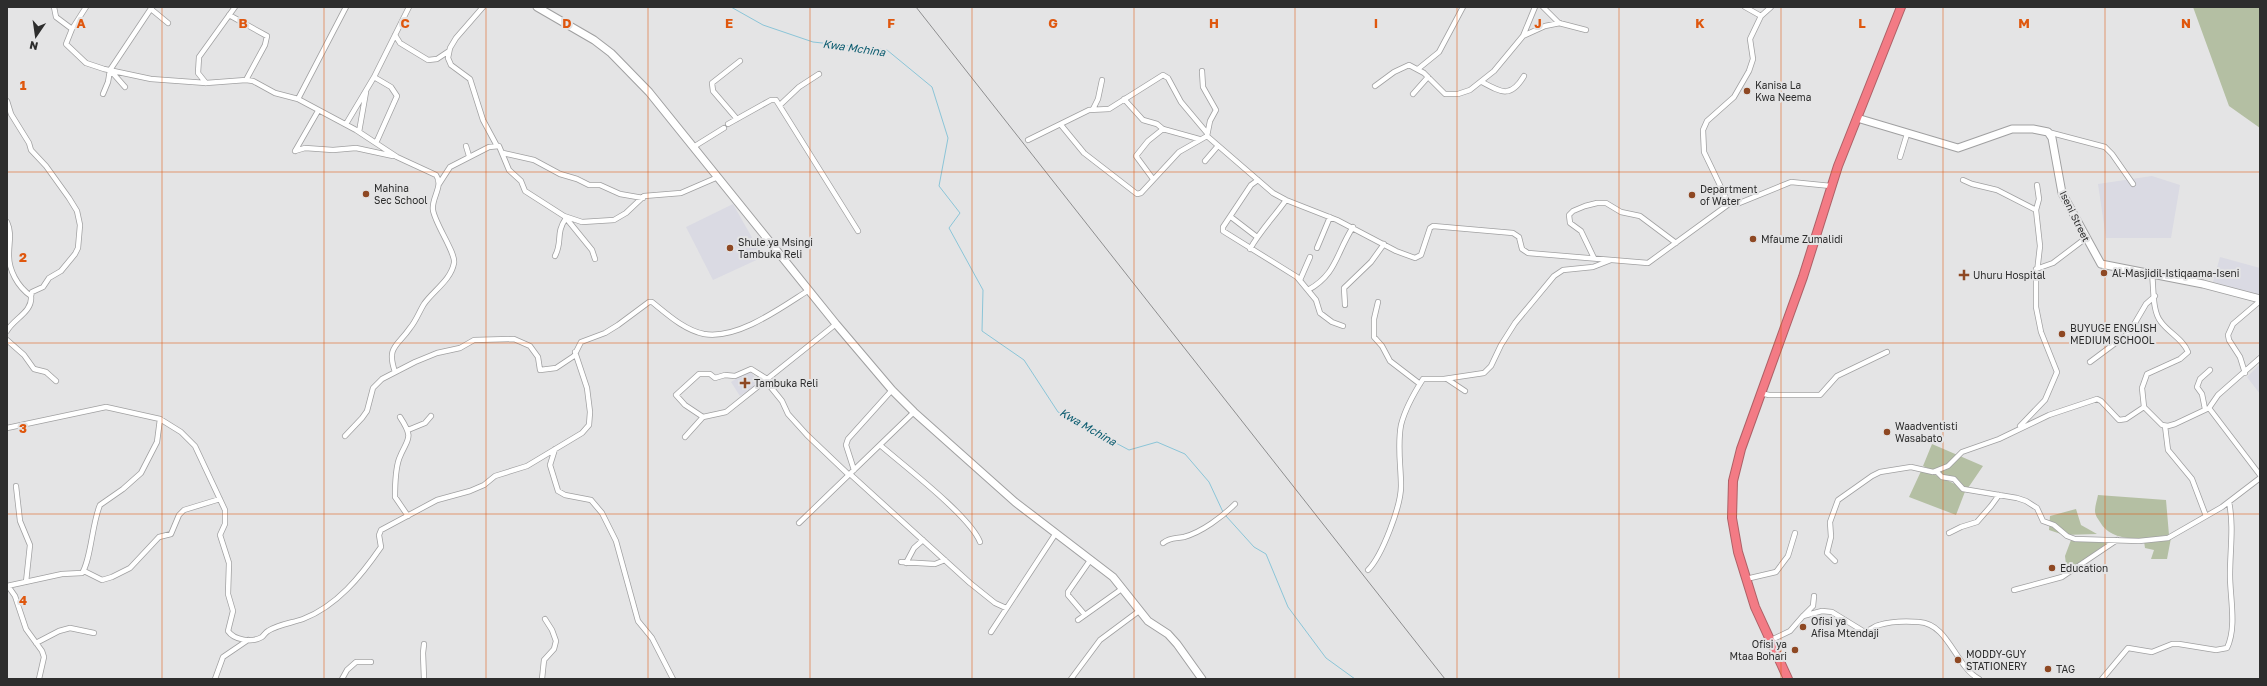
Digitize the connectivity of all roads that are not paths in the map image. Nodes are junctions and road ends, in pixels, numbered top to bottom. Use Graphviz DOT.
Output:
graph roads {
  1 [pos="54,7"];
  2 [pos="86,7"];
  3 [pos="235,7"];
  4 [pos="346,7"];
  5 [pos="409,7"];
  6 [pos="483,7"];
  7 [pos="537,7"];
  8 [pos="1463,7"];
  9 [pos="1536,7"];
  10 [pos="1543,7"];
  11 [pos="1745,7"];
  12 [pos="1771,7"];
  13 [pos="1901,7"];
  14 [pos="151,8"];
  15 [pos="229,15"];
  16 [pos="1761,16"];
  17 [pos="168,23"];
  18 [pos="1560,23"];
  19 [pos="72,29"];
  20 [pos="1586,30"];
  21 [pos="395,35"];
  22 [pos="1523,36"];
  23 [pos="449,51"];
  24 [pos="740,61"];
  25 [pos="1423,66"];
  26 [pos="1418,69"];
  27 [pos="110,70"];
  28 [pos="1202,71"];
  29 [pos="1424,73"];
  30 [pos="819,74"];
  31 [pos="1524,76"];
  32 [pos="374,77"];
  33 [pos="1428,78"];
  34 [pos="246,80"];
  35 [pos="1102,80"];
  36 [pos="206,82"];
  37 [pos="1482,82"];
  38 [pos="1375,86"];
  39 [pos="125,87"];
  40 [pos="367,90"];
  41 [pos="103,94"];
  42 [pos="1413,94"];
  43 [pos="298,99"];
  44 [pos="1124,99"];
  45 [pos="7,101"];
  46 [pos="780,105"];
  47 [pos="1093,109"];
  48 [pos="318,111"];
  49 [pos="1856,118"];
  50 [pos="737,119"];
  51 [pos="346,124"];
  52 [pos="1061,125"];
  53 [pos="1163,129"];
  54 [pos="359,132"];
  55 [pos="2048,132"];
  56 [pos="1907,134"];
  57 [pos="1207,135"];
  58 [pos="1199,139"];
  59 [pos="1028,140"];
  60 [pos="376,143"];
  61 [pos="466,146"];
  62 [pos="497,146"];
  63 [pos="695,146"];
  64 [pos="1217,146"];
  65 [pos="503,153"];
  66 [pos="469,156"];
  67 [pos="396,157"];
  68 [pos="1900,157"];
  69 [pos="1205,161"];
  70 [pos="719,176"];
  71 [pos="1153,179"];
  72 [pos="1258,180"];
  73 [pos="1963,180"];
  74 [pos="439,184"];
  75 [pos="2133,184"];
  76 [pos="2037,185"];
  77 [pos="1831,186"];
  78 [pos="643,198"];
  79 [pos="1286,200"];
  80 [pos="1729,204"];
  81 [pos="2036,210"];
  82 [pos="565,217"];
  83 [pos="1231,217"];
  84 [pos="1330,217"];
  85 [pos="7,222"];
  86 [pos="1353,227"];
  87 [pos="858,231"];
  88 [pos="1257,237"];
  89 [pos="2086,238"];
  90 [pos="1676,243"];
  91 [pos="1384,244"];
  92 [pos="1317,248"];
  93 [pos="1250,249"];
  94 [pos="8,254"];
  95 [pos="555,256"];
  96 [pos="1310,257"];
  97 [pos="1594,258"];
  98 [pos="595,259"];
  99 [pos="1611,260"];
  100 [pos="2036,269"];
  101 [pos="2152,274"];
  102 [pos="1300,280"];
  103 [pos="809,290"];
  104 [pos="1308,290"];
  105 [pos="31,296"];
  106 [pos="2154,296"];
  107 [pos="2260,300"];
  108 [pos="1378,302"];
  109 [pos="1345,306"];
  110 [pos="836,324"];
  111 [pos="1343,326"];
  112 [pos="7,331"];
  113 [pos="7,340"];
  114 [pos="575,352"];
  115 [pos="1887,352"];
  116 [pos="2260,358"];
  117 [pos="2090,362"];
  118 [pos="2210,370"];
  119 [pos="395,372"];
  120 [pos="2245,374"];
  121 [pos="766,379"];
  122 [pos="1447,379"];
  123 [pos="56,381"];
  124 [pos="1420,384"];
  125 [pos="892,390"];
  126 [pos="1465,391"];
  127 [pos="1760,393"];
  128 [pos="2144,407"];
  129 [pos="2207,408"];
  130 [pos="914,412"];
  131 [pos="431,416"];
  132 [pos="400,417"];
  133 [pos="703,417"];
  134 [pos="160,419"];
  135 [pos="2165,426"];
  136 [pos="7,428"];
  137 [pos="2018,428"];
  138 [pos="408,430"];
  139 [pos="346,436"];
  140 [pos="685,437"];
  141 [pos="880,445"];
  142 [pos="554,449"];
  143 [pos="854,470"];
  144 [pos="1936,471"];
  145 [pos="850,474"];
  146 [pos="2260,476"];
  147 [pos="16,486"];
  148 [pos="1999,495"];
  149 [pos="220,500"];
  150 [pos="2229,502"];
  151 [pos="1235,504"];
  152 [pos="408,516"];
  153 [pos="2206,516"];
  154 [pos="799,523"];
  155 [pos="1795,532"];
  156 [pos="1056,533"];
  157 [pos="1949,533"];
  158 [pos="923,540"];
  159 [pos="2117,540"];
  160 [pos="980,542"];
  161 [pos="1163,543"];
  162 [pos="1091,559"];
  163 [pos="945,560"];
  164 [pos="1835,561"];
  165 [pos="1368,570"];
  166 [pos="84,571"];
  167 [pos="1746,579"];
  168 [pos="26,582"];
  169 [pos="7,586"];
  170 [pos="1123,588"];
  171 [pos="2014,590"];
  172 [pos="1814,596"];
  173 [pos="1006,608"];
  174 [pos="1139,611"];
  175 [pos="1085,615"];
  176 [pos="1803,616"];
  177 [pos="545,619"];
  178 [pos="1078,620"];
  179 [pos="991,632"];
  180 [pos="94,633"];
  181 [pos="248,640"];
  182 [pos="1769,641"];
  183 [pos="36,643"];
  184 [pos="424,644"];
  185 [pos="371,662"];
  186 [pos="1973,678"];
  187 [pos="39,679"];
  188 [pos="215,679"];
  189 [pos="342,679"];
  190 [pos="424,679"];
  191 [pos="542,679"];
  192 [pos="673,679"];
  193 [pos="1071,679"];
  194 [pos="1202,679"];
  195 [pos="1788,679"];
  196 [pos="1979,679"];
  197 [pos="2102,679"];
  1 -- 19 [label="street"];
  2 -- 19 [label="street"];
  3 -- 15 [label="street"];
  4 -- 43 [label="street"];
  5 -- 21 [label="street"];
  6 -- 23 [label="street"];
  7 -- 63 [label="street"];
  8 -- 25 [label="street"];
  9 -- 22 [label="street"];
  10 -- 18 [label="street"];
  11 -- 16 [label="street"];
  12 -- 16 [label="street"];
  13 -- 49 [label="highway"];
  14 -- 17 [label="street"];
  14 -- 27 [label="street"];
  15 -- 34 [label="street"];
  15 -- 36 [label="street"];
  16 -- 80 [label="street"];
  18 -- 20 [label="street"];
  18 -- 22 [label="street"];
  19 -- 27 [label="street"];
  21 -- 23 [label="street"];
  21 -- 32 [label="street"];
  22 -- 37 [label="street"];
  23 -- 62 [label="street"];
  24 -- 50 [label="street"];
  25 -- 26 [label="street"];
  25 -- 29 [label="street"];
  26 -- 29 [label="street"];
  26 -- 38 [label="street"];
  27 -- 36 [label="street"];
  27 -- 39 [label="street"];
  27 -- 41 [label="street"];
  28 -- 57 [label="street"];
  29 -- 33 [label="street"];
  30 -- 46 [label="street"];
  31 -- 37 [label="street"];
  32 -- 40 [label="street"];
  32 -- 60 [label="street"];
  33 -- 37 [label="street"];
  33 -- 42 [label="street"];
  34 -- 36 [label="street"];
  34 -- 43 [label="street"];
  35 -- 47 [label="street"];
  40 -- 51 [label="street"];
  40 -- 54 [label="street"];
  43 -- 48 [label="street"];
  44 -- 47 [label="street"];
  44 -- 53 [label="street"];
  44 -- 57 [label="street"];
  45 -- 105 [label="street"];
  46 -- 50 [label="street"];
  46 -- 87 [label="street"];
  47 -- 52 [label="street"];
  48 -- 51 [label="street"];
  48 -- 67 [label="street"];
  49 -- 56 [label="street"];
  49 -- 77 [label="highway"];
  50 -- 63 [label="street"];
  51 -- 54 [label="street"];
  52 -- 59 [label="street"];
  52 -- 71 [label="street"];
  53 -- 58 [label="street"];
  53 -- 71 [label="street"];
  54 -- 60 [label="street"];
  55 -- 56 [label="street"];
  55 -- 75 [label="street"];
  55 -- 89 [label="street, Iseni Street"];
  56 -- 68 [label="street"];
  57 -- 58 [label="street"];
  57 -- 64 [label="street"];
  58 -- 71 [label="street"];
  60 -- 67 [label="street"];
  61 -- 66 [label="street"];
  62 -- 65 [label="street"];
  62 -- 66 [label="street"];
  63 -- 70 [label="street"];
  64 -- 69 [label="street"];
  64 -- 72 [label="street"];
  65 -- 78 [label="street"];
  65 -- 82 [label="street"];
  66 -- 74 [label="street"];
  67 -- 74 [label="street"];
  70 -- 78 [label="street"];
  70 -- 103 [label="street"];
  72 -- 79 [label="street"];
  72 -- 83 [label="street"];
  73 -- 81 [label="street"];
  74 -- 119 [label="street"];
  76 -- 81 [label="street"];
  77 -- 80 [label="street"];
  77 -- 127 [label="highway"];
  78 -- 82 [label="street"];
  79 -- 84 [label="street"];
  79 -- 88 [label="street"];
  80 -- 90 [label="street"];
  81 -- 100 [label="street"];
  82 -- 95 [label="street"];
  82 -- 98 [label="street"];
  83 -- 88 [label="street"];
  83 -- 93 [label="street"];
  84 -- 86 [label="street"];
  84 -- 92 [label="street"];
  85 -- 94 [label="street"];
  86 -- 91 [label="street"];
  86 -- 104 [label="street"];
  88 -- 93 [label="street"];
  89 -- 100 [label="street"];
  89 -- 101 [label="street, Iseni Street"];
  90 -- 97 [label="street"];
  90 -- 99 [label="street"];
  91 -- 97 [label="street"];
  91 -- 109 [label="street"];
  93 -- 102 [label="street"];
  94 -- 105 [label="street"];
  96 -- 102 [label="street"];
  97 -- 99 [label="street"];
  99 -- 122 [label="street"];
  100 -- 137 [label="street"];
  101 -- 106 [label="street"];
  101 -- 107 [label="street, Iseni Street"];
  102 -- 104 [label="street"];
  103 -- 110 [label="street"];
  103 -- 114 [label="street"];
  104 -- 111 [label="street"];
  105 -- 112 [label="street"];
  106 -- 117 [label="street"];
  106 -- 128 [label="street"];
  107 -- 120 [label="street"];
  108 -- 124 [label="street"];
  110 -- 121 [label="street"];
  110 -- 125 [label="street"];
  113 -- 123 [label="street"];
  114 -- 119 [label="street"];
  114 -- 142 [label="street"];
  115 -- 127 [label="street"];
  116 -- 120 [label="street"];
  118 -- 129 [label="street"];
  119 -- 139 [label="street"];
  120 -- 129 [label="street"];
  121 -- 133 [label="street"];
  121 -- 133 [label="street"];
  121 -- 145 [label="street"];
  122 -- 124 [label="street"];
  122 -- 126 [label="street"];
  124 -- 165 [label="street"];
  125 -- 130 [label="street"];
  125 -- 143 [label="street"];
  127 -- 167 [label="highway"];
  128 -- 135 [label="street"];
  128 -- 137 [label="street"];
  129 -- 135 [label="street"];
  129 -- 146 [label="street"];
  130 -- 141 [label="street"];
  130 -- 156 [label="street"];
  131 -- 138 [label="street"];
  132 -- 138 [label="street"];
  133 -- 140 [label="street"];
  134 -- 136 [label="street"];
  134 -- 149 [label="street"];
  134 -- 166 [label="street"];
  135 -- 153 [label="street"];
  137 -- 144 [label="street"];
  138 -- 152 [label="street"];
  141 -- 143 [label="street"];
  141 -- 160 [label="street"];
  142 -- 152 [label="street"];
  142 -- 192 [label="street"];
  143 -- 145 [label="street"];
  144 -- 148 [label="street"];
  144 -- 164 [label="street"];
  145 -- 154 [label="street"];
  145 -- 158 [label="street"];
  146 -- 150 [label="street"];
  147 -- 168 [label="street"];
  148 -- 157 [label="street"];
  148 -- 159 [label="street"];
  149 -- 166 [label="street"];
  149 -- 181 [label="street"];
  150 -- 153 [label="street"];
  150 -- 197 [label="street"];
  151 -- 161 [label="street"];
  152 -- 181 [label="street"];
  153 -- 159 [label="street"];
  155 -- 167 [label="street"];
  156 -- 162 [label="street"];
  156 -- 173 [label="street"];
  158 -- 163 [label="street"];
  158 -- 163 [label="street"];
  159 -- 171 [label="street"];
  162 -- 170 [label="street"];
  162 -- 175 [label="street"];
  163 -- 173 [label="street"];
  166 -- 168 [label="street"];
  167 -- 182 [label="highway"];
  168 -- 169 [label="street"];
  169 -- 183 [label="street"];
  170 -- 174 [label="street"];
  170 -- 175 [label="street"];
  172 -- 176 [label="street"];
  173 -- 179 [label="street"];
  174 -- 193 [label="street"];
  174 -- 194 [label="street"];
  175 -- 178 [label="street"];
  176 -- 182 [label="street"];
  176 -- 186 [label="street"];
  177 -- 191 [label="street"];
  180 -- 183 [label="street"];
  181 -- 188 [label="street"];
  182 -- 195 [label="highway"];
  183 -- 187 [label="street"];
  184 -- 190 [label="street"];
  185 -- 189 [label="street"];
  186 -- 196 [label="street"];
}
